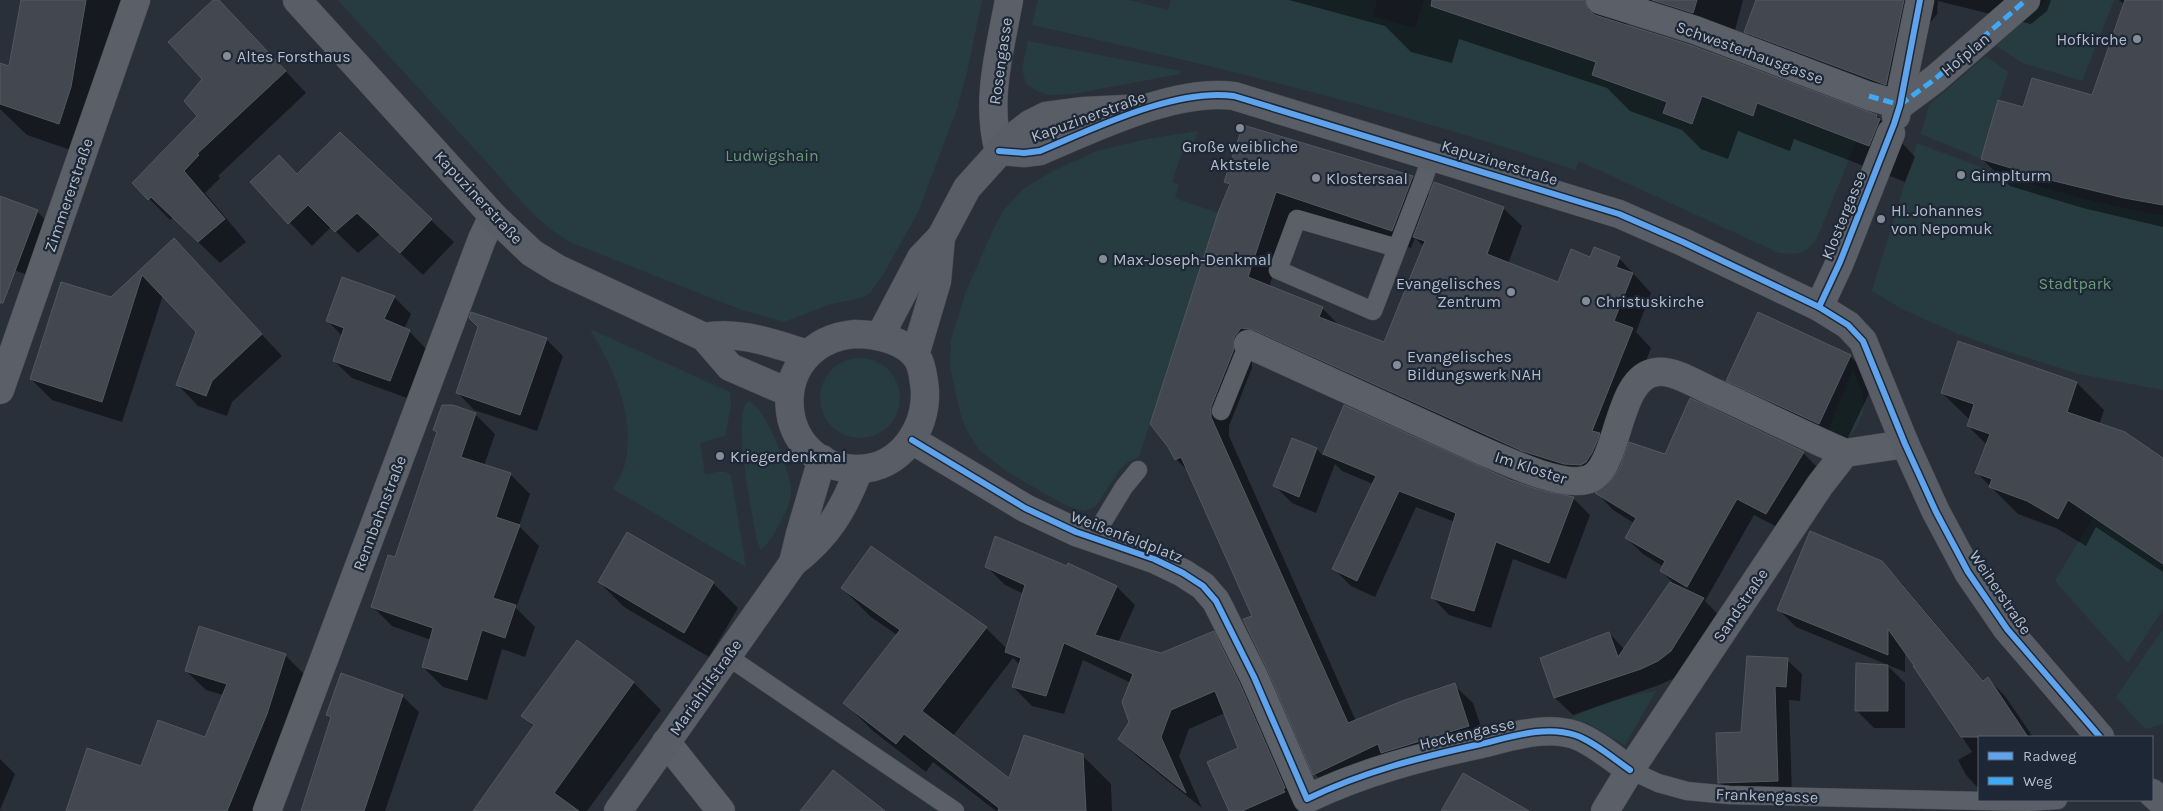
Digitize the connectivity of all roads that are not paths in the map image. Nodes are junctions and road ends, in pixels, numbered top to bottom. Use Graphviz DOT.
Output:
graph roads {
  1 [pos="136,0"];
  2 [pos="297,0"];
  3 [pos="1009,0"];
  4 [pos="1600,0"];
  5 [pos="1920,0"];
  6 [pos="2026,0"];
  7 [pos="1895,121"];
  8 [pos="999,151"];
  9 [pos="1427,169"];
  10 [pos="493,216"];
  11 [pos="941,237"];
  12 [pos="1397,248"];
  13 [pos="1819,307"];
  14 [pos="880,336"];
  15 [pos="704,337"];
  16 [pos="1248,344"];
  17 [pos="808,354"];
  18 [pos="915,355"];
  19 [pos="0,390"];
  20 [pos="790,393"];
  21 [pos="1221,411"];
  22 [pos="912,440"];
  23 [pos="1906,444"];
  24 [pos="1845,453"];
  25 [pos="822,459"];
  26 [pos="859,469"];
  27 [pos="1138,470"];
  28 [pos="1093,538"];
  29 [pos="793,563"];
  30 [pos="727,656"];
  31 [pos="2099,736"];
  32 [pos="666,742"];
  33 [pos="1630,770"];
  34 [pos="2153,794"];
  35 [pos="1307,799"];
  36 [pos="1978,801"];
  37 [pos="1984,801"];
  38 [pos="2042,801"];
  39 [pos="2163,802"];
  40 [pos="268,811"];
  41 [pos="618,811"];
  42 [pos="721,811"];
  43 [pos="955,811"];
  44 [pos="1605,811"];
  1 -- 19 [label="street, Zimmererstraße"];
  2 -- 10 [label="street, Kapuzinerstraße"];
  3 -- 8 [label="street, Rosengasse"];
  4 -- 7 [label="street, Schwesterhausgasse"];
  5 -- 7 [label="street, Klostergasse"];
  6 -- 7 [label="street, Hofplan"];
  7 -- 13 [label="street, Klostergasse"];
  8 -- 11 [label="street"];
  8 -- 13 [label="street, Kapuzinerstraße"];
  9 -- 12 [label="lane"];
  10 -- 15 [label="street, Kapuzinerstraße"];
  10 -- 40 [label="street, Rennbahnstraße"];
  11 -- 14 [label="street"];
  11 -- 18 [label="street"];
  12 -- 12 [label="lane"];
  13 -- 23 [label="street, Kapuzinerstraße"];
  14 -- 17 [label="street"];
  14 -- 18 [label="street"];
  15 -- 17 [label="street, Kapuzinerstraße"];
  15 -- 20 [label="street, Kapuzinerstraße"];
  16 -- 21 [label="lane"];
  16 -- 24 [label="street, Im Kloster"];
  17 -- 20 [label="street"];
  18 -- 22 [label="street"];
  20 -- 25 [label="street"];
  22 -- 26 [label="street"];
  22 -- 28 [label="street, Weißenfeldplatz"];
  23 -- 24 [label="street"];
  23 -- 31 [label="street, Weiherstraße"];
  24 -- 33 [label="street, Sandstraße"];
  25 -- 26 [label="street"];
  25 -- 29 [label="street, Mariahilfstraße"];
  26 -- 29 [label="street, Mariahilfstraße"];
  27 -- 28 [label="lane"];
  28 -- 35 [label="street, Weißenfeldplatz"];
  29 -- 30 [label="street, Mariahilfstraße"];
  30 -- 32 [label="street, Mariahilfstraße"];
  30 -- 43 [label="lane"];
  32 -- 41 [label="street, Mariahilfstraße"];
  32 -- 42 [label="street"];
  33 -- 35 [label="street, Heckengasse"];
  33 -- 36 [label="lane, Frankengasse"];
  33 -- 44 [label="street, Sandstraße"];
  34 -- 39 [label="street"];
  37 -- 38 [label="lane, Frankengasse"];
}
